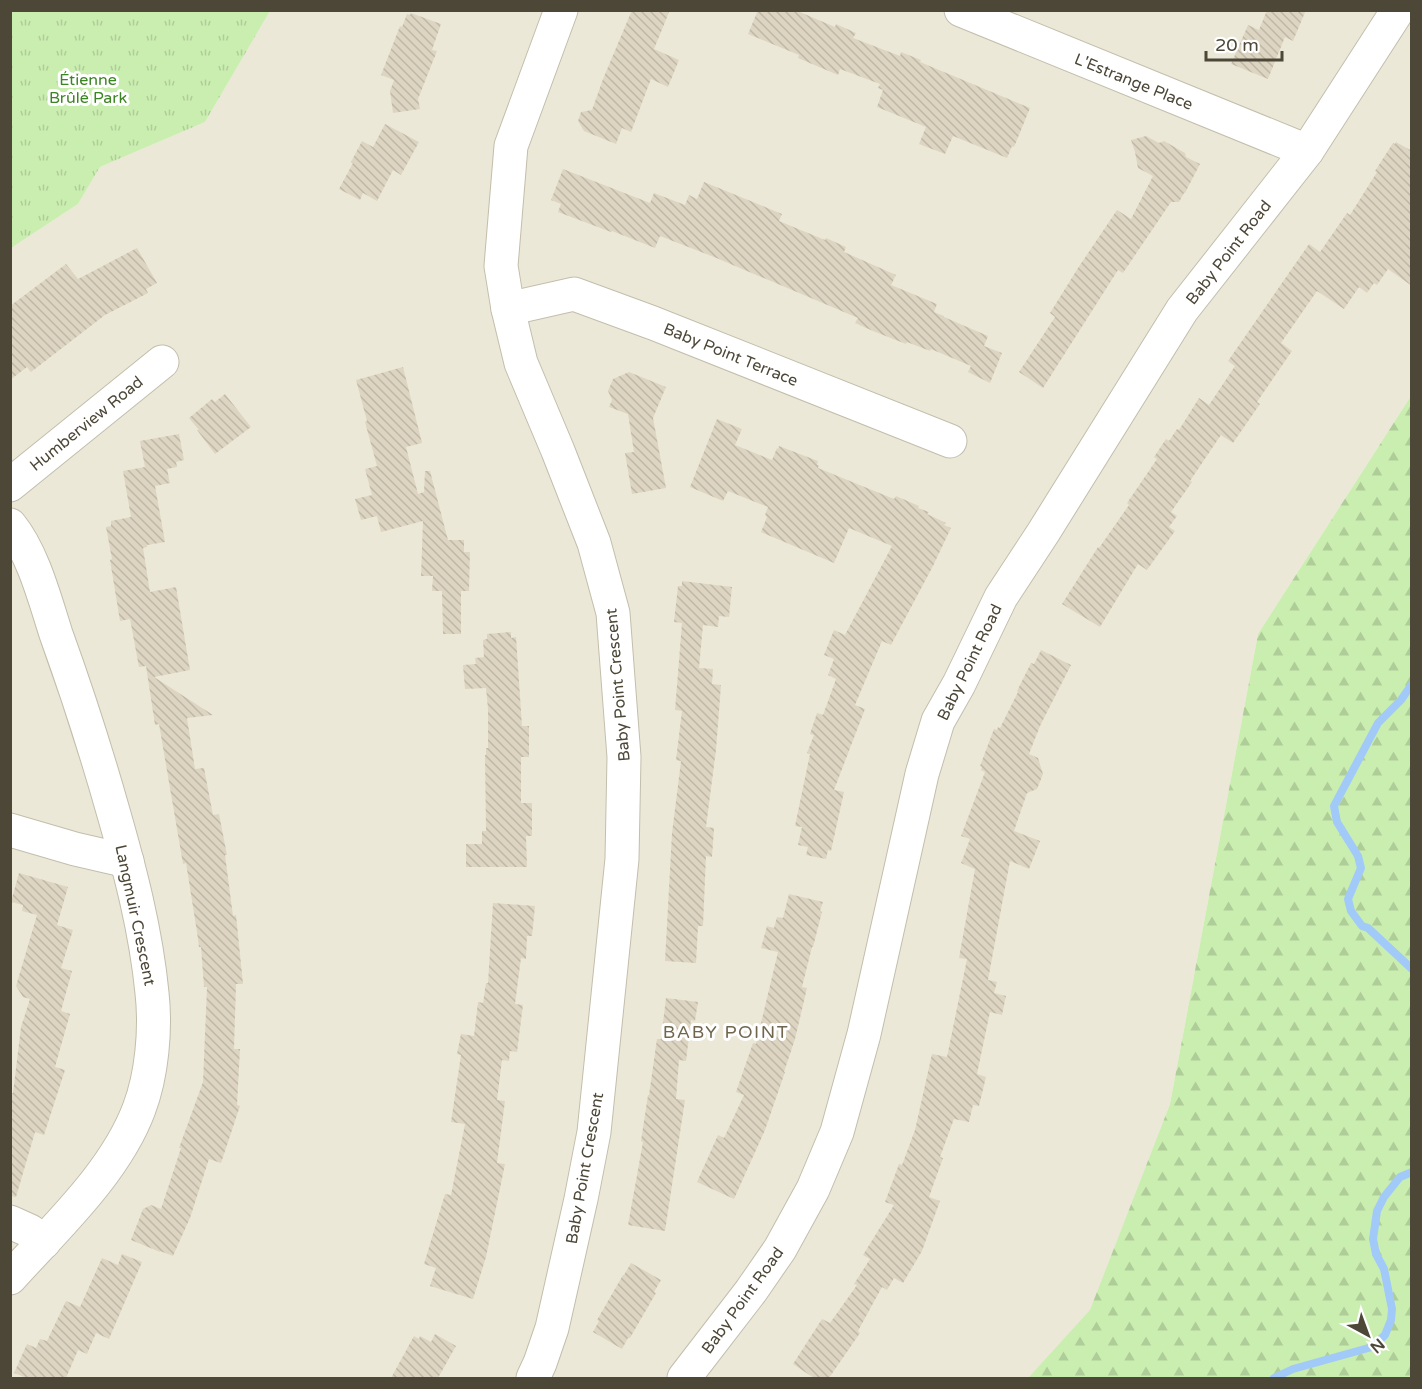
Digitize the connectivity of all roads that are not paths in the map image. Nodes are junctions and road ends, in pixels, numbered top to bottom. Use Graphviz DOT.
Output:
graph roads {
  1 [pos="561,10"];
  2 [pos="961,10"];
  3 [pos="1398,10"];
  4 [pos="1307,151"];
  5 [pos="508,309"];
  6 [pos="162,362"];
  7 [pos="950,441"];
  8 [pos="10,485"];
  9 [pos="10,525"];
  10 [pos="10,830"];
  11 [pos="127,861"];
  12 [pos="10,1222"];
  13 [pos="44,1242"];
  14 [pos="10,1278"];
  15 [pos="533,1378"];
  16 [pos="684,1378"];
  1 -- 5 [label="street, Baby Point Crescent"];
  2 -- 4 [label="street, L'Estrange Place"];
  3 -- 4 [label="street, Baby Point Road"];
  4 -- 16 [label="street, Baby Point Road"];
  5 -- 7 [label="street, Baby Point Terrace"];
  5 -- 15 [label="street, Baby Point Crescent"];
  6 -- 8 [label="street, Humberview Road"];
  9 -- 11 [label="street, Langmuir Crescent"];
  10 -- 11 [label="street"];
  11 -- 13 [label="street, Langmuir Crescent"];
  12 -- 13 [label="street"];
  13 -- 14 [label="street, Langmuir Crescent"];
}
